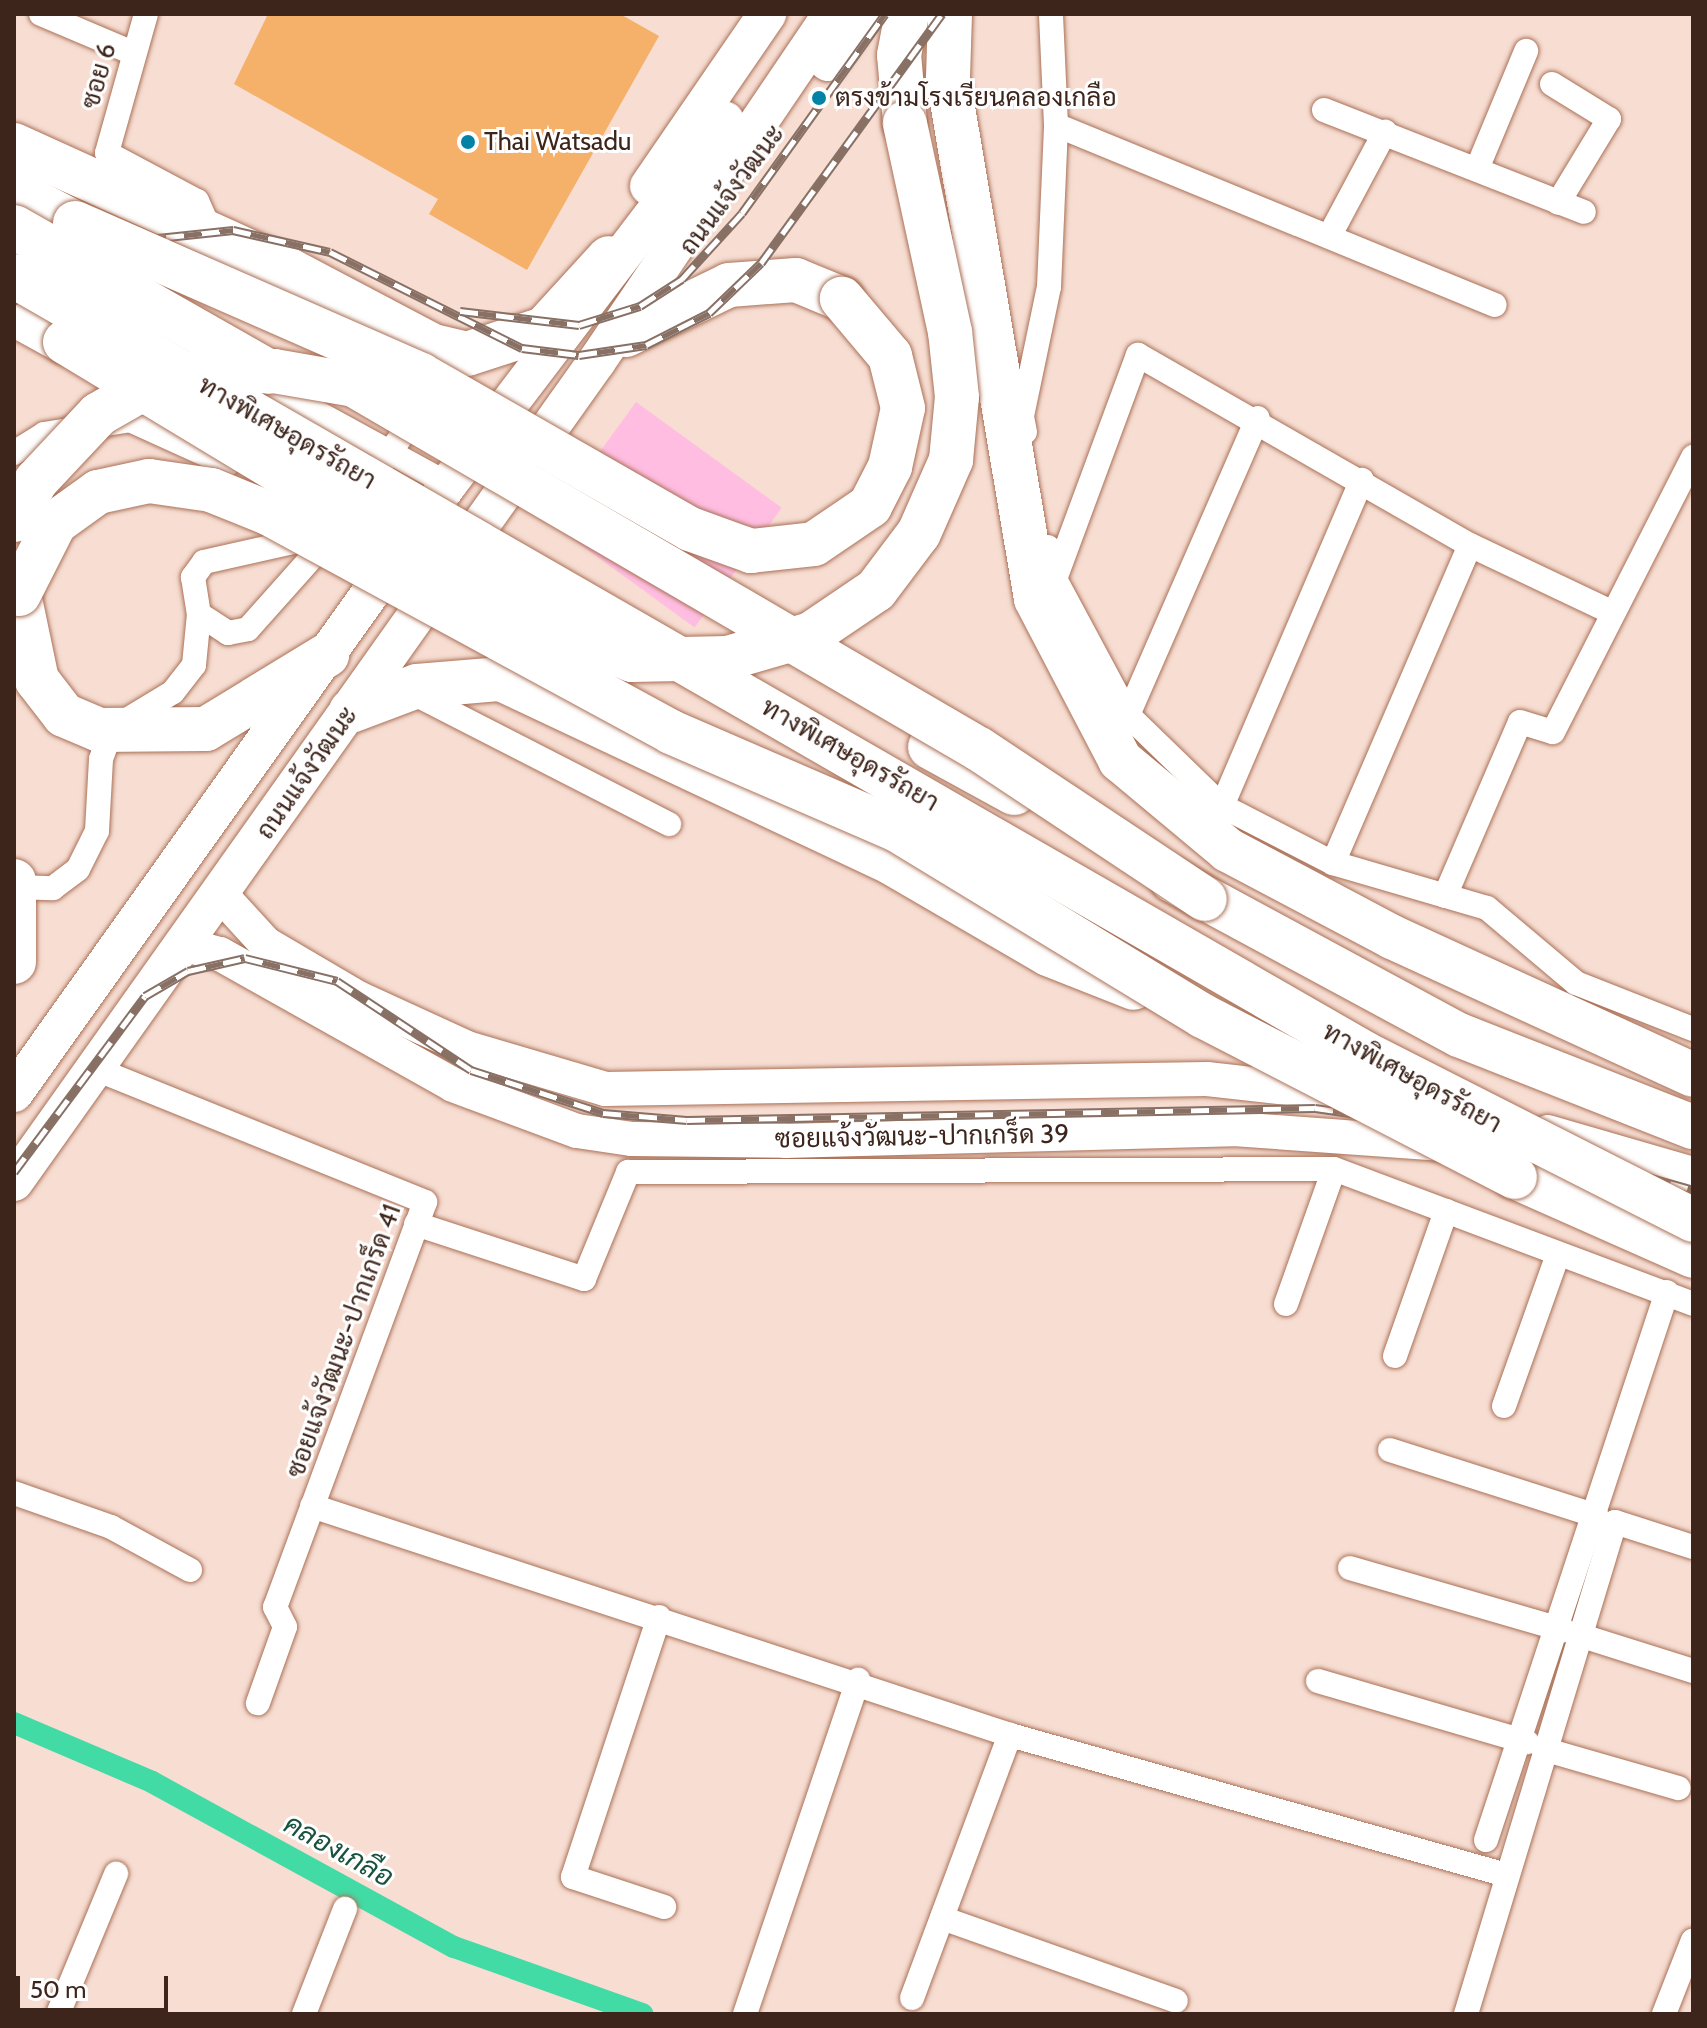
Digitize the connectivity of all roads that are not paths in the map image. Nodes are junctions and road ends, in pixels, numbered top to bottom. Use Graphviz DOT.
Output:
graph roads {
  1 [pos="41,14"];
  2 [pos="146,14"];
  3 [pos="767,14"];
  4 [pos="802,14"];
  5 [pos="832,14"];
  6 [pos="863,14"];
  7 [pos="907,14"];
  8 [pos="950,14"];
  9 [pos="1051,14"];
  10 [pos="1526,51"];
  11 [pos="133,53"];
  12 [pos="1552,84"];
  13 [pos="1324,110"];
  14 [pos="1056,125"];
  15 [pos="1385,132"];
  16 [pos="14,145"];
  17 [pos="1477,169"];
  18 [pos="14,191"];
  19 [pos="1558,203"];
  20 [pos="1584,212"];
  21 [pos="1331,233"];
  22 [pos="212,235"];
  23 [pos="16,246"];
  24 [pos="609,258"];
  25 [pos="1494,305"];
  26 [pos="580,311"];
  27 [pos="14,314"];
  28 [pos="433,346"];
  29 [pos="611,348"];
  30 [pos="1258,418"];
  31 [pos="14,453"];
  32 [pos="373,453"];
  33 [pos="1693,457"];
  34 [pos="1362,480"];
  35 [pos="448,484"];
  36 [pos="14,520"];
  37 [pos="341,521"];
  38 [pos="1470,545"];
  39 [pos="1055,579"];
  40 [pos="1613,613"];
  41 [pos="199,614"];
  42 [pos="327,655"];
  43 [pos="406,690"];
  44 [pos="351,711"];
  45 [pos="1128,715"];
  46 [pos="112,729"];
  47 [pos="1222,806"];
  48 [pos="669,824"];
  49 [pos="1333,863"];
  50 [pos="14,884"];
  51 [pos="222,896"];
  52 [pos="1445,896"];
  53 [pos="1205,899"];
  54 [pos="186,945"];
  55 [pos="14,962"];
  56 [pos="1203,1016"];
  57 [pos="1693,1029"];
  58 [pos="96,1069"];
  59 [pos="533,1071"];
  60 [pos="1693,1075"];
  61 [pos="14,1093"];
  62 [pos="520,1113"];
  63 [pos="1693,1127"];
  64 [pos="1334,1169"];
  65 [pos="1693,1174"];
  66 [pos="14,1182"];
  67 [pos="1446,1211"];
  68 [pos="1693,1212"];
  69 [pos="1693,1220"];
  70 [pos="416,1224"];
  71 [pos="1558,1254"];
  72 [pos="1693,1256"];
  73 [pos="1667,1292"];
  74 [pos="1286,1304"];
  75 [pos="1693,1304"];
  76 [pos="1395,1356"];
  77 [pos="1504,1406"];
  78 [pos="1390,1450"];
  79 [pos="14,1493"];
  80 [pos="312,1506"];
  81 [pos="1600,1517"];
  82 [pos="1693,1547"];
  83 [pos="1350,1568"];
  84 [pos="190,1570"];
  85 [pos="659,1617"];
  86 [pos="1565,1630"];
  87 [pos="1693,1671"];
  88 [pos="858,1680"];
  89 [pos="1318,1681"];
  90 [pos="258,1703"];
  91 [pos="1010,1735"];
  92 [pos="1529,1743"];
  93 [pos="1678,1788"];
  94 [pos="1486,1840"];
  95 [pos="116,1874"];
  96 [pos="1503,1874"];
  97 [pos="664,1907"];
  98 [pos="345,1909"];
  99 [pos="942,1918"];
  100 [pos="1693,1940"];
  101 [pos="912,1998"];
  102 [pos="1176,2001"];
  103 [pos="58,2014"];
  104 [pos="304,2014"];
  105 [pos="745,2014"];
  106 [pos="1466,2014"];
  107 [pos="1664,2014"];
  1 -- 11 [label="street"];
  2 -- 11 [label="street, ซอย 6"];
  3 -- 24 [label="main road, ถนนแจ้งวัฒนะ"];
  4 -- 26 [label="main road, ถนนแจ้งวัฒนะ"];
  5 -- 29 [label="main road, ถนนแจ้งวัฒนะ"];
  6 -- 29 [label="main road, ถนนแจ้งวัฒนะ"];
  7 -- 27 [label="highway, bridge"];
  8 -- 60 [label="highway"];
  9 -- 14 [label="street"];
  10 -- 17 [label="street"];
  11 -- 22 [label="street, ซอย 6"];
  12 -- 19 [label="street"];
  13 -- 15 [label="street"];
  14 -- 21 [label="street"];
  14 -- 39 [label="street"];
  15 -- 17 [label="street"];
  15 -- 21 [label="street"];
  16 -- 22 [label="highway"];
  17 -- 19 [label="street"];
  18 -- 29 [label="highway, bridge"];
  19 -- 20 [label="street"];
  21 -- 25 [label="street"];
  22 -- 28 [label="highway"];
  23 -- 32 [label="street"];
  23 -- 53 [label="highway, ทางพิเศษอุดรรัถยา, bridge"];
  23 -- 69 [label="highway, ทางพิเศษอุดรรัถยา, bridge"];
  24 -- 26 [label="main road, ถนนแจ้งวัฒนะ"];
  24 -- 28 [label="highway"];
  26 -- 35 [label="main road, ถนนแจ้งวัฒนะ"];
  28 -- 32 [label="street"];
  29 -- 44 [label="main road, ถนนแจ้งวัฒนะ"];
  30 -- 34 [label="street"];
  30 -- 39 [label="street"];
  30 -- 45 [label="street"];
  31 -- 32 [label="street"];
  32 -- 35 [label="street"];
  32 -- 37 [label="street"];
  33 -- 40 [label="street"];
  34 -- 38 [label="street"];
  34 -- 47 [label="street"];
  35 -- 42 [label="main road, ถนนแจ้งวัฒนะ"];
  36 -- 53 [label="highway, bridge"];
  37 -- 41 [label="street"];
  37 -- 41 [label="street"];
  38 -- 40 [label="street"];
  38 -- 49 [label="street"];
  39 -- 45 [label="street"];
  40 -- 52 [label="street"];
  41 -- 46 [label="street"];
  42 -- 46 [label="highway"];
  42 -- 61 [label="main road, ถนนแจ้งวัฒนะ"];
  43 -- 44 [label="highway"];
  43 -- 48 [label="street"];
  43 -- 56 [label="highway, bridge"];
  44 -- 51 [label="main road, ถนนแจ้งวัฒนะ"];
  45 -- 47 [label="street"];
  46 -- 50 [label="street"];
  46 -- 56 [label="highway, bridge"];
  47 -- 49 [label="street"];
  49 -- 52 [label="street"];
  50 -- 55 [label="highway"];
  51 -- 54 [label="main road, ถนนแจ้งวัฒนะ"];
  51 -- 59 [label="main road, ซอยแจ้งวัฒนะ-ปากเกร็ด 39"];
  52 -- 57 [label="street"];
  53 -- 63 [label="highway, ทางพิเศษอุดรรัถยา"];
  54 -- 58 [label="main road, ถนนแจ้งวัฒนะ"];
  54 -- 62 [label="main road, ซอยแจ้งวัฒนะ-ปากเกร็ด 39"];
  56 -- 72 [label="highway, bridge"];
  58 -- 66 [label="main road, ถนนแจ้งวัฒนะ"];
  58 -- 70 [label="street, ซอยแจ้งวัฒนะ-ปากเกร็ด 41"];
  59 -- 62 [label="main road"];
  59 -- 65 [label="main road, ซอยแจ้งวัฒนะ-ปากเกร็ด 39"];
  62 -- 68 [label="main road, ซอยแจ้งวัฒนะ-ปากเกร็ด 39"];
  64 -- 67 [label="street"];
  64 -- 70 [label="street"];
  64 -- 74 [label="street"];
  67 -- 71 [label="street"];
  67 -- 76 [label="street"];
  70 -- 80 [label="street, ซอยแจ้งวัฒนะ-ปากเกร็ด 41"];
  71 -- 73 [label="street"];
  71 -- 77 [label="street"];
  73 -- 75 [label="street"];
  73 -- 81 [label="street"];
  78 -- 81 [label="street"];
  79 -- 84 [label="street"];
  80 -- 85 [label="street"];
  80 -- 90 [label="street, ซอยแจ้งวัฒนะ-ปากเกร็ด 41"];
  81 -- 82 [label="street"];
  81 -- 86 [label="street"];
  83 -- 86 [label="street"];
  85 -- 88 [label="street"];
  85 -- 97 [label="street"];
  86 -- 87 [label="street"];
  86 -- 92 [label="street"];
  88 -- 91 [label="street"];
  88 -- 105 [label="street"];
  89 -- 92 [label="street"];
  91 -- 96 [label="street"];
  91 -- 99 [label="street"];
  92 -- 93 [label="street"];
  92 -- 94 [label="street"];
  92 -- 96 [label="street"];
  95 -- 103 [label="street"];
  96 -- 106 [label="street"];
  98 -- 104 [label="street"];
  99 -- 101 [label="street"];
  99 -- 102 [label="street"];
  100 -- 107 [label="street"];
}
